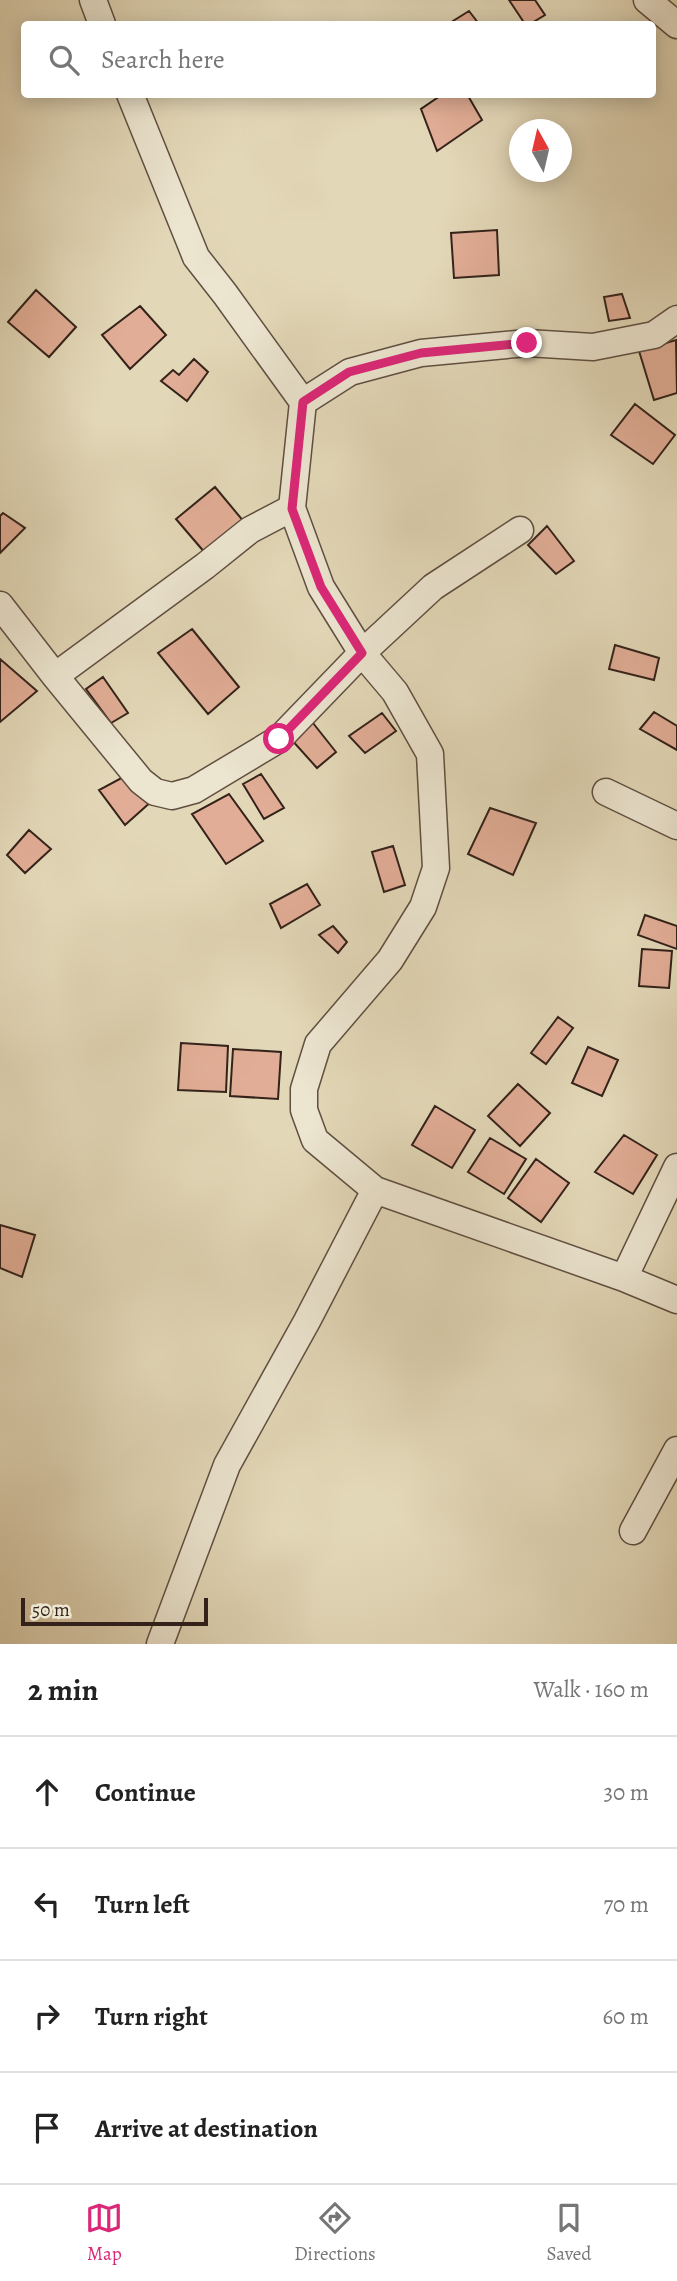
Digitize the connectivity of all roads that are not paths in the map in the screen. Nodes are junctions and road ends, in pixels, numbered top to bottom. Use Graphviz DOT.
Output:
graph roads {
  1 [pos="93,0"];
  2 [pos="647,0"];
  3 [pos="101,21"];
  4 [pos="677,25"];
  5 [pos="132,98"];
  6 [pos="677,319"];
  7 [pos="303,402"];
  8 [pos="292,509"];
  9 [pos="520,530"];
  10 [pos="0,605"];
  11 [pos="362,653"];
  12 [pos="55,676"];
  13 [pos="606,792"];
  14 [pos="677,826"];
  15 [pos="677,1167"];
  16 [pos="374,1190"];
  17 [pos="624,1278"];
  18 [pos="677,1300"];
  19 [pos="677,1450"];
  20 [pos="633,1531"];
  21 [pos="160,1644"];
  1 -- 3 [label="street"];
  2 -- 4 [label="street"];
  5 -- 7 [label="street"];
  6 -- 7 [label="street"];
  7 -- 8 [label="street"];
  8 -- 11 [label="street"];
  8 -- 12 [label="street"];
  9 -- 11 [label="street"];
  10 -- 12 [label="street"];
  11 -- 12 [label="street"];
  11 -- 16 [label="street"];
  13 -- 14 [label="street"];
  15 -- 17 [label="street"];
  16 -- 17 [label="street"];
  16 -- 21 [label="street"];
  17 -- 18 [label="street"];
  19 -- 20 [label="street"];
}
